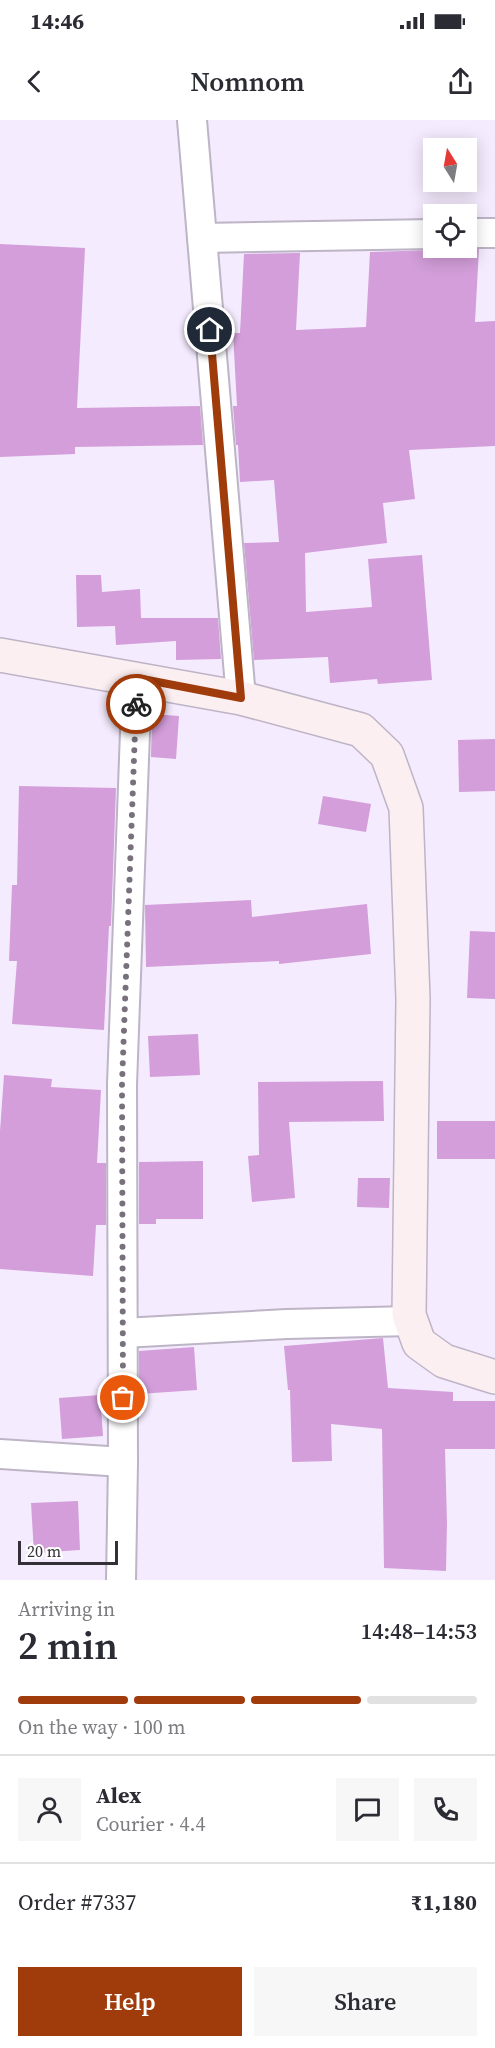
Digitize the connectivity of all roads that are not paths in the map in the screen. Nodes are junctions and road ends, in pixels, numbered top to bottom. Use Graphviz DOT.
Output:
graph roads {
  1 [pos="192,120"];
  2 [pos="477,233"];
  3 [pos="495,233"];
  4 [pos="423,234"];
  5 [pos="202,238"];
  6 [pos="0,655"];
  7 [pos="137,678"];
  8 [pos="241,698"];
  9 [pos="411,1321"];
  10 [pos="123,1333"];
  11 [pos="495,1377"];
  12 [pos="0,1454"];
  13 [pos="123,1462"];
  14 [pos="121,1580"];
  1 -- 5 [label="street"];
  2 -- 3 [label="street"];
  4 -- 5 [label="street"];
  5 -- 8 [label="street"];
  6 -- 7 [label="street"];
  7 -- 8 [label="street"];
  7 -- 10 [label="street"];
  8 -- 9 [label="street"];
  9 -- 10 [label="street"];
  9 -- 11 [label="street"];
  10 -- 13 [label="street"];
  12 -- 13 [label="street"];
  13 -- 14 [label="street"];
}
